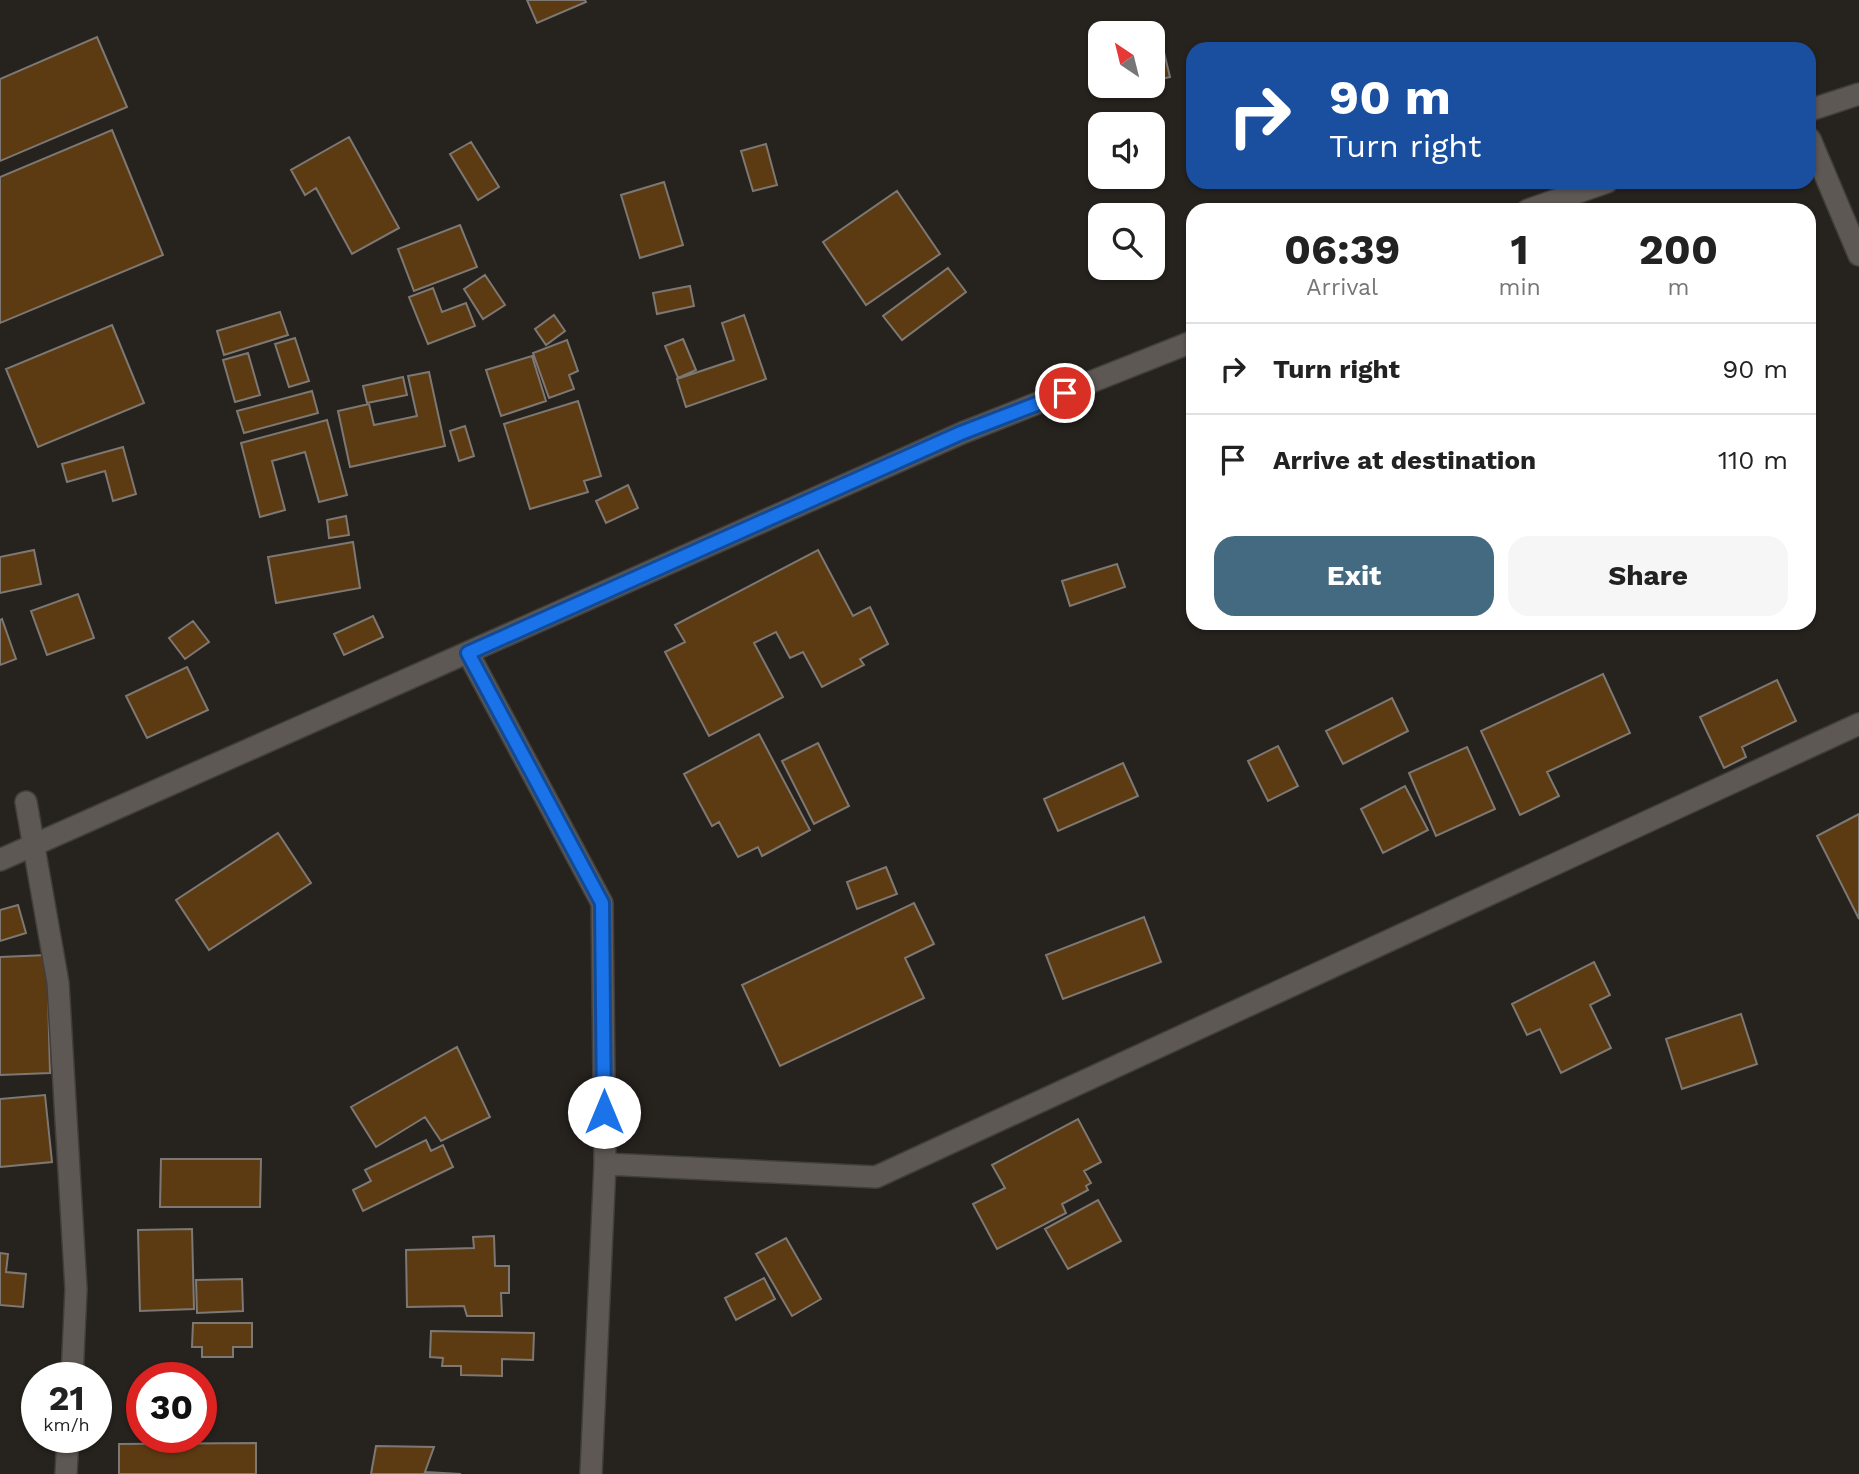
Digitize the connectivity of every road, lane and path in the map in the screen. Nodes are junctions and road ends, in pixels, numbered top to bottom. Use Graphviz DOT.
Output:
graph roads {
  1 [pos="1859,94"];
  2 [pos="1816,108"];
  3 [pos="1816,153"];
  4 [pos="1587,189"];
  5 [pos="1548,203"];
  6 [pos="1859,255"];
  7 [pos="1186,344"];
  8 [pos="468,653"];
  9 [pos="1859,724"];
  10 [pos="26,802"];
  11 [pos="33,845"];
  12 [pos="0,860"];
  13 [pos="605,1164"];
  14 [pos="73,1362"];
  15 [pos="67,1453"];
  16 [pos="66,1474"];
  17 [pos="591,1474"];
  1 -- 2 [label="street"];
  3 -- 6 [label="street"];
  4 -- 5 [label="street"];
  7 -- 8 [label="street"];
  8 -- 11 [label="street"];
  8 -- 13 [label="street"];
  9 -- 13 [label="street"];
  10 -- 11 [label="street"];
  11 -- 12 [label="street"];
  11 -- 14 [label="street"];
  13 -- 17 [label="street"];
  15 -- 16 [label="street"];
}
